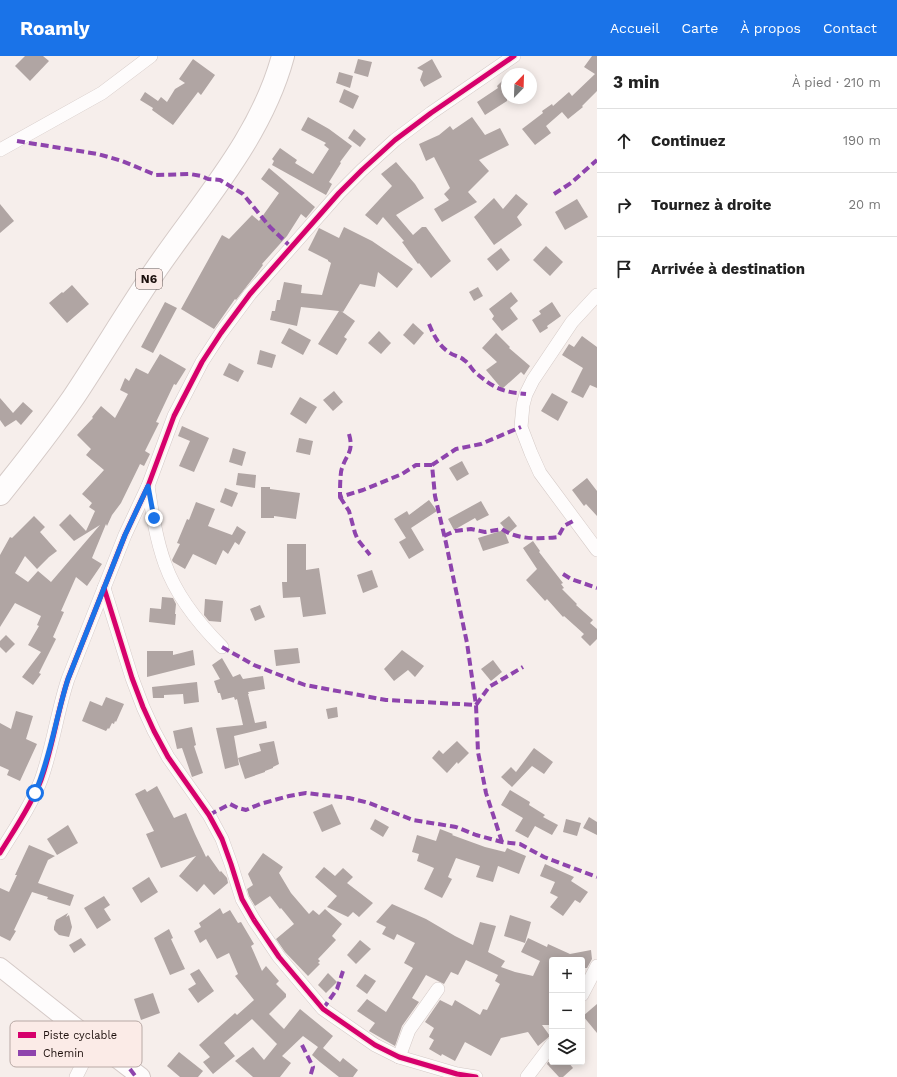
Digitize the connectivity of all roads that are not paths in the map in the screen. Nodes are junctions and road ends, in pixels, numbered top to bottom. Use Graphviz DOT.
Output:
graph roads {
  1 [pos="151,56"];
  2 [pos="283,56"];
  3 [pos="514,56"];
  4 [pos="0,150"];
  5 [pos="597,295"];
  6 [pos="148,486"];
  7 [pos="0,494"];
  8 [pos="597,550"];
  9 [pos="104,588"];
  10 [pos="222,647"];
  11 [pos="0,853"];
  12 [pos="597,966"];
  13 [pos="0,967"];
  14 [pos="438,988"];
  15 [pos="583,993"];
  16 [pos="69,1021"];
  17 [pos="549,1048"];
  18 [pos="399,1057"];
  19 [pos="81,1067"];
  20 [pos="129,1067"];
  21 [pos="76,1077"];
  22 [pos="142,1077"];
  23 [pos="476,1077"];
  24 [pos="527,1077"];
  1 -- 4 [label="street"];
  2 -- 7 [label="highway, N6"];
  3 -- 6 [label="street"];
  5 -- 8 [label="street"];
  6 -- 9 [label="street"];
  6 -- 10 [label="street"];
  9 -- 11 [label="street"];
  9 -- 18 [label="street"];
  12 -- 15 [label="street"];
  13 -- 16 [label="main road"];
  14 -- 18 [label="street"];
  17 -- 24 [label="street"];
  18 -- 23 [label="street"];
  19 -- 21 [label="street"];
  20 -- 22 [label="main road"];
}
